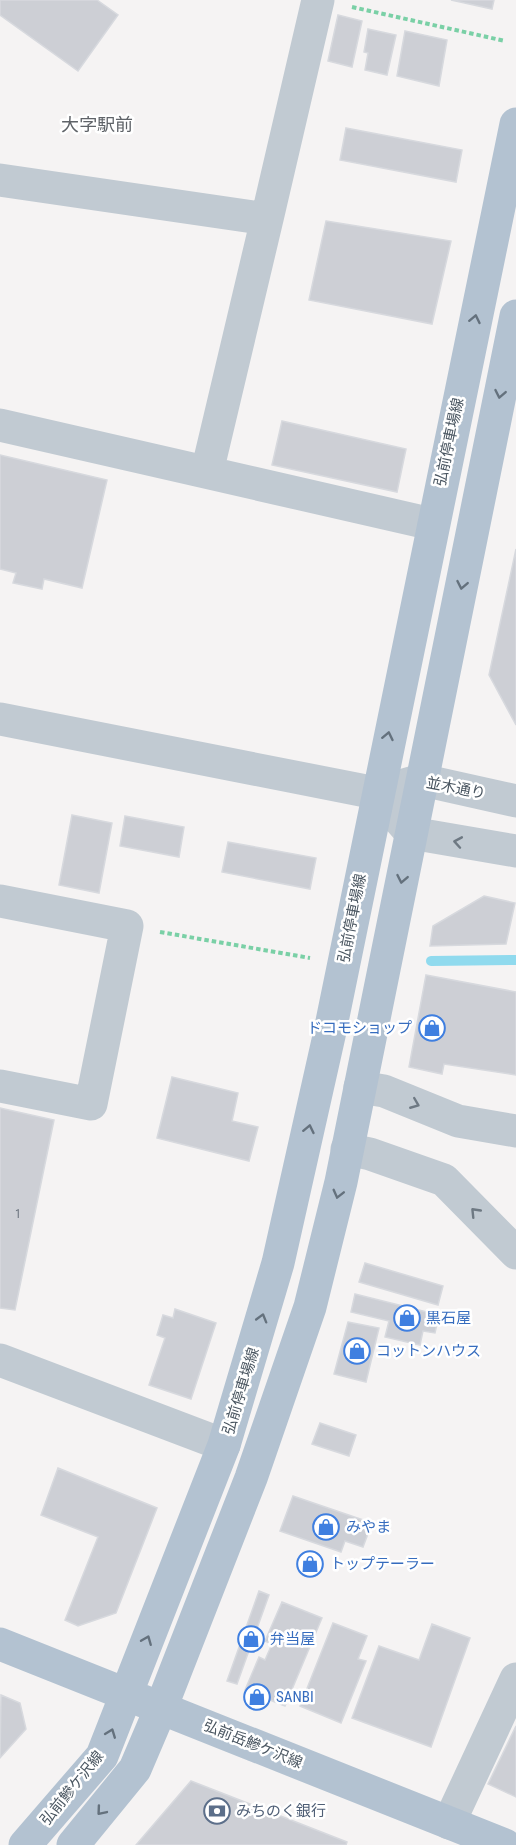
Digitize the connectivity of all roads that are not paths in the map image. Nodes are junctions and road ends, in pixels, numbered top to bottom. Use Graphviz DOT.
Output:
graph roads {
  1 [pos="332,3"];
  2 [pos="516,124"];
  3 [pos="0,180"];
  4 [pos="267,219"];
  5 [pos="516,316"];
  6 [pos="0,425"];
  7 [pos="207,472"];
  8 [pos="432,524"];
  9 [pos="0,719"];
  10 [pos="422,780"];
  11 [pos="376,793"];
  12 [pos="516,801"];
  13 [pos="411,833"];
  14 [pos="516,851"];
  15 [pos="0,901"];
  16 [pos="0,1086"];
  17 [pos="360,1087"];
  18 [pos="516,1131"];
  19 [pos="347,1149"];
  20 [pos="516,1253"];
  21 [pos="0,1360"];
  22 [pos="224,1444"];
  23 [pos="0,1644"];
  24 [pos="516,1679"];
  25 [pos="126,1694"];
  26 [pos="161,1708"];
  27 [pos="449,1822"];
  28 [pos="25,1845"];
  29 [pos="73,1845"];
  30 [pos="505,1845"];
  1 -- 4 [label="street"];
  8 -- 2 [label="main road, 弘前停車場線, one-way"];
  3 -- 4 [label="street"];
  4 -- 7 [label="street"];
  5 -- 10 [label="main road, one-way"];
  6 -- 7 [label="street"];
  7 -- 8 [label="street"];
  11 -- 8 [label="main road, 弘前停車場線, one-way"];
  9 -- 11 [label="street"];
  10 -- 11 [label="street, 並木通り"];
  10 -- 12 [label="street, 並木通り"];
  10 -- 13 [label="main road"];
  11 -- 13 [label="street"];
  22 -- 11 [label="main road, 弘前停車場線, one-way"];
  14 -- 13 [label="street, one-way"];
  13 -- 17 [label="main road, one-way"];
  15 -- 16 [label="street"];
  17 -- 18 [label="street, one-way"];
  17 -- 19 [label="main road"];
  20 -- 19 [label="street, one-way"];
  19 -- 26 [label="main road, one-way"];
  21 -- 22 [label="street"];
  25 -- 22 [label="main road, 弘前停車場線, one-way"];
  23 -- 25 [label="main road, 弘前岳鰺ケ沢線"];
  24 -- 27 [label="street"];
  25 -- 26 [label="main road, 弘前岳鰺ケ沢線"];
  28 -- 25 [label="main road, 弘前鰺ケ沢線, one-way"];
  26 -- 27 [label="main road, 弘前岳鰺ケ沢線"];
  26 -- 29 [label="main road, one-way"];
  27 -- 30 [label="main road, 弘前岳鰺ケ沢線"];
}
